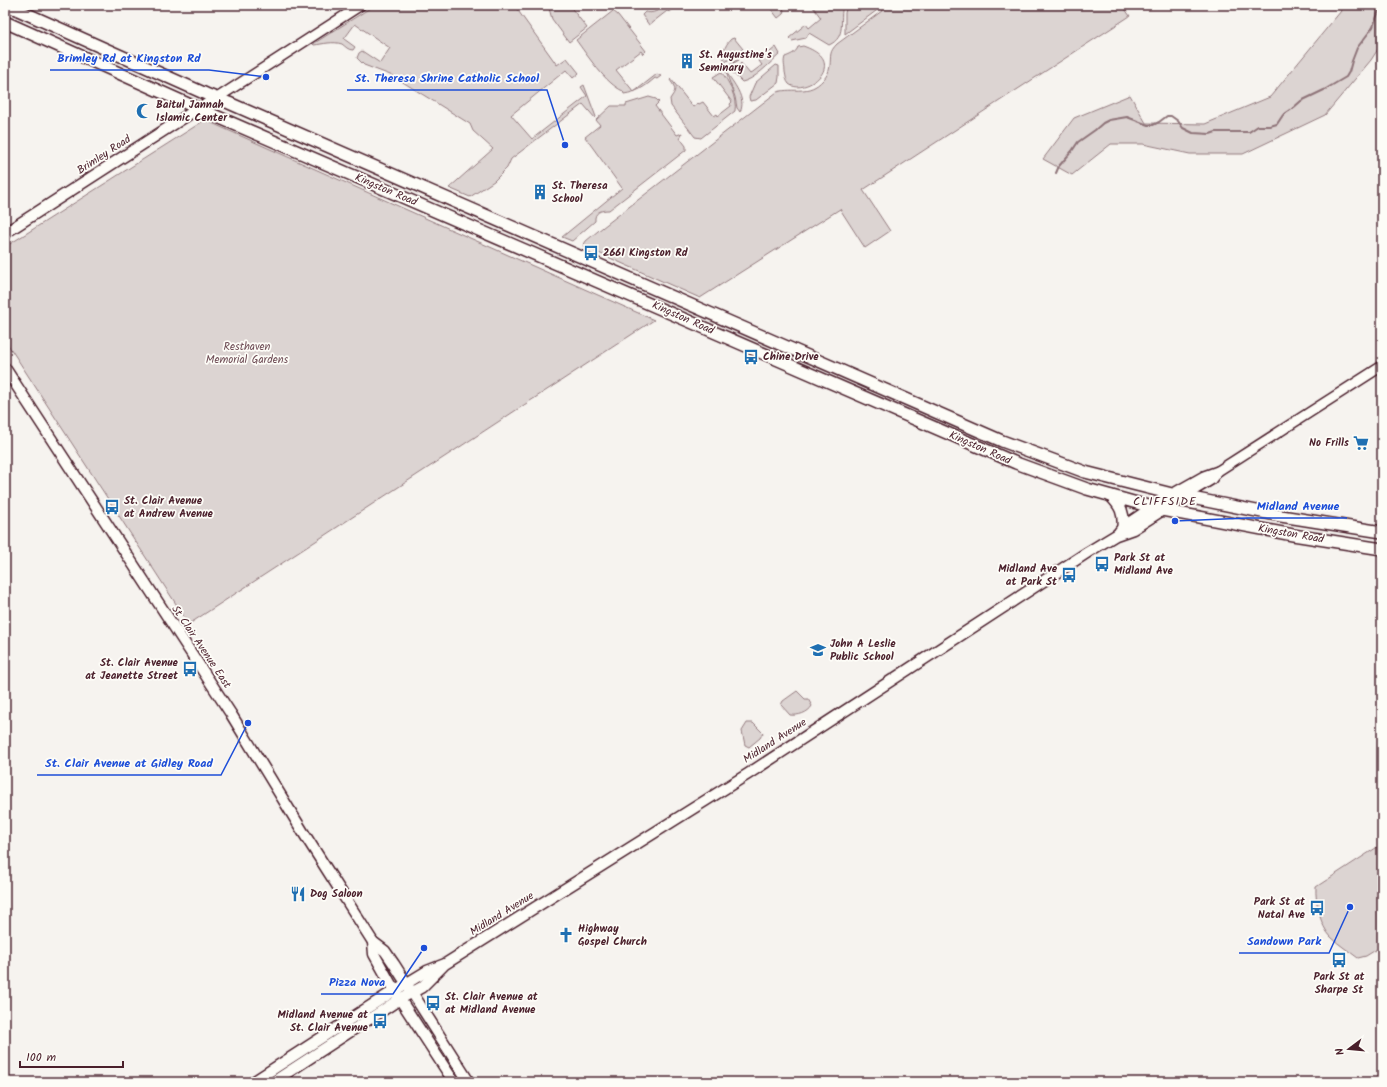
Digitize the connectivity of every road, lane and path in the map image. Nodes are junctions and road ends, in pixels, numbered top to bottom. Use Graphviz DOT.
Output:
graph roads {
  1 [pos="7,5"];
  2 [pos="361,5"];
  3 [pos="5,22"];
  4 [pos="217,98"];
  5 [pos="199,108"];
  6 [pos="5,233"];
  7 [pos="1382,366"];
  8 [pos="5,368"];
  9 [pos="1218,471"];
  10 [pos="1172,494"];
  11 [pos="1111,496"];
  12 [pos="1184,497"];
  13 [pos="1157,508"];
  14 [pos="1120,531"];
  15 [pos="1382,532"];
  16 [pos="1382,549"];
  17 [pos="373,942"];
  18 [pos="409,988"];
  19 [pos="394,990"];
  20 [pos="400,999"];
  21 [pos="253,1082"];
  22 [pos="274,1082"];
  23 [pos="454,1082"];
  24 [pos="469,1082"];
  1 -- 4 [label="main road, Kingston Road"];
  2 -- 4 [label="street"];
  3 -- 5 [label="main road, Kingston Road"];
  4 -- 5 [label="main road, Brimley Road"];
  4 -- 10 [label="main road, Kingston Road"];
  5 -- 6 [label="main road, Brimley Road"];
  5 -- 11 [label="main road, Kingston Road"];
  7 -- 9 [label="street, Midland Avenue"];
  8 -- 17 [label="main road, St Clair Avenue East"];
  9 -- 10 [label="street, Midland Avenue"];
  9 -- 12 [label="street, Midland Avenue"];
  10 -- 12 [label="main road, Kingston Road"];
  10 -- 13 [label="main road, Midland Avenue"];
  11 -- 13 [label="main road, Kingston Road"];
  11 -- 14 [label="main road"];
  12 -- 13 [label="main road, Midland Avenue"];
  12 -- 15 [label="main road, Kingston Road"];
  13 -- 14 [label="main road, Midland Avenue"];
  13 -- 16 [label="main road, Kingston Road"];
  14 -- 18 [label="main road, Midland Avenue"];
  17 -- 18 [label="main road, St Clair Avenue East"];
  17 -- 19 [label="main road, St Clair Avenue East"];
  18 -- 19 [label="main road, Midland Avenue"];
  18 -- 20 [label="main road, Midland Avenue"];
  18 -- 24 [label="main road, St Clair Avenue East"];
  19 -- 20 [label="main road, St Clair Avenue East"];
  19 -- 21 [label="main road, Midland Avenue"];
  20 -- 22 [label="main road, Midland Avenue"];
  20 -- 23 [label="main road, St Clair Avenue East"];
}
